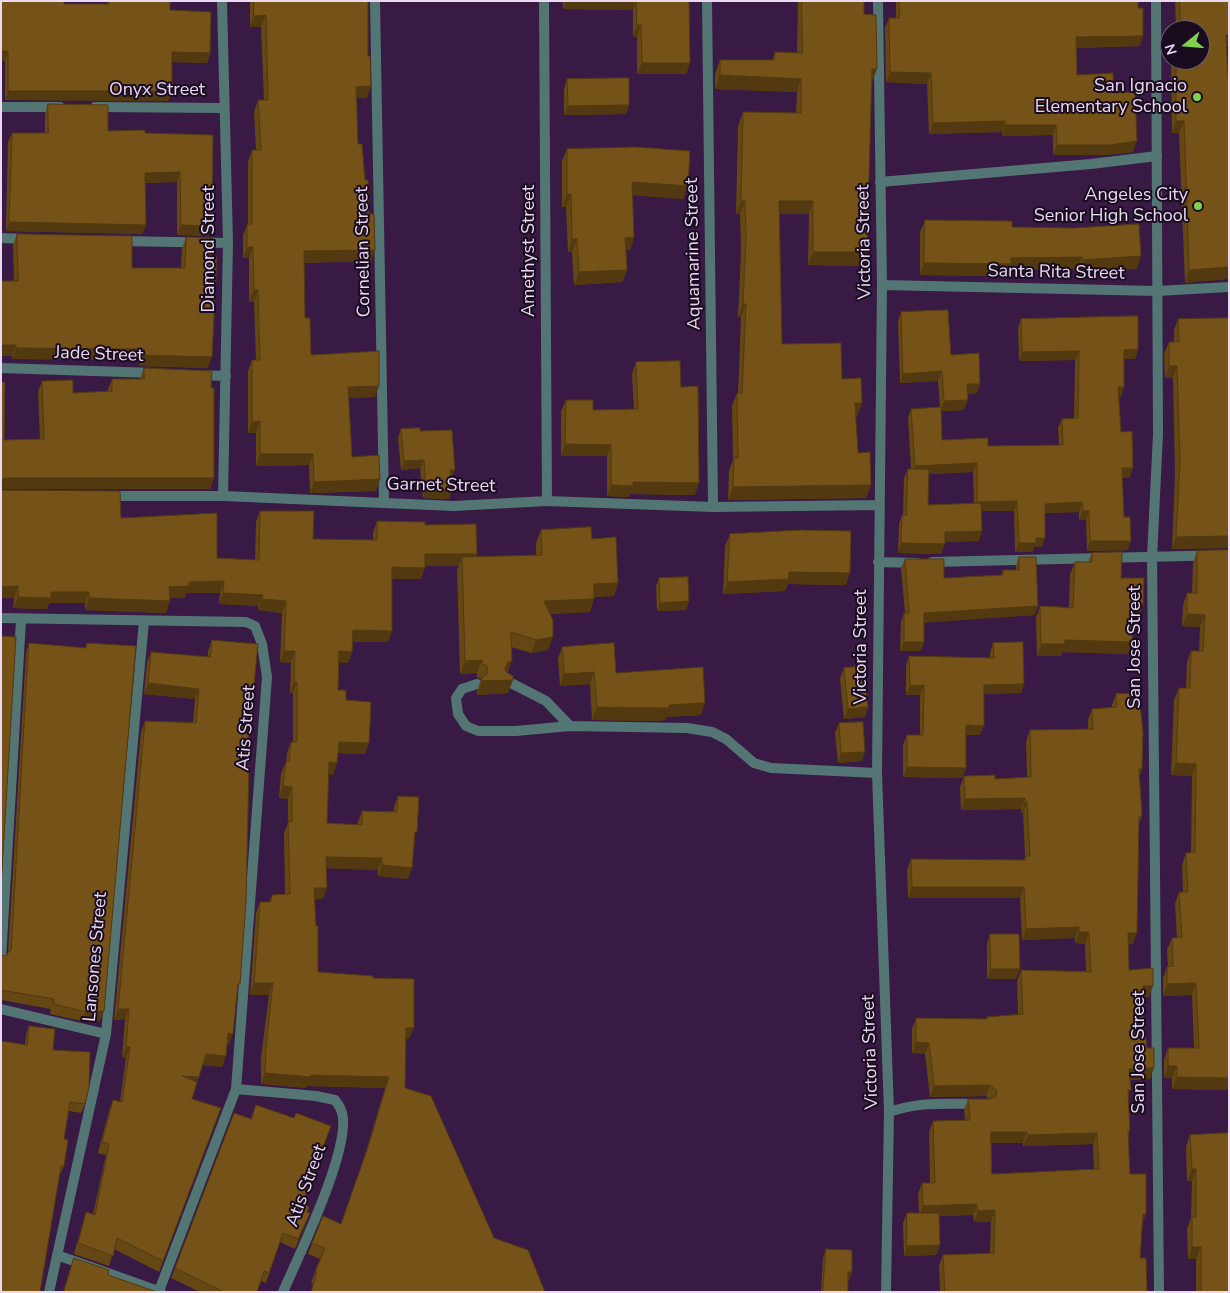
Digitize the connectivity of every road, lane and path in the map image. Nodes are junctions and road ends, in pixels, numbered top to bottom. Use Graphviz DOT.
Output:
graph roads {
  1 [pos="222,1"];
  2 [pos="375,1"];
  3 [pos="544,1"];
  4 [pos="707,1"];
  5 [pos="878,1"];
  6 [pos="1156,1"];
  7 [pos="1,106"];
  8 [pos="69,107"];
  9 [pos="88,107"];
  10 [pos="223,108"];
  11 [pos="1157,156"];
  12 [pos="880,182"];
  13 [pos="1,238"];
  14 [pos="41,239"];
  15 [pos="110,240"];
  16 [pos="228,243"];
  17 [pos="882,286"];
  18 [pos="1229,287"];
  19 [pos="1157,291"];
  20 [pos="1,368"];
  21 [pos="167,374"];
  22 [pos="187,374"];
  23 [pos="226,376"];
  24 [pos="98,496"];
  25 [pos="223,496"];
  26 [pos="547,501"];
  27 [pos="384,502"];
  28 [pos="880,505"];
  29 [pos="713,507"];
  30 [pos="1229,555"];
  31 [pos="1152,557"];
  32 [pos="878,562"];
  33 [pos="1,618"];
  34 [pos="21,620"];
  35 [pos="144,621"];
  36 [pos="507,681"];
  37 [pos="477,684"];
  38 [pos="570,726"];
  39 [pos="877,773"];
  40 [pos="1,959"];
  41 [pos="1,1009"];
  42 [pos="106,1034"];
  43 [pos="236,1089"];
  44 [pos="986,1103"];
  45 [pos="889,1112"];
  46 [pos="57,1255"];
  47 [pos="160,1291"];
  48 [pos="49,1292"];
  49 [pos="283,1292"];
  50 [pos="886,1292"];
  51 [pos="1159,1292"];
  1 -- 10 [label="street, Diamond Street"];
  2 -- 27 [label="street, Cornelian Street"];
  3 -- 26 [label="street, Amethyst Street"];
  4 -- 29 [label="street, Aquamarine Street"];
  5 -- 12 [label="street, Victoria Street"];
  6 -- 11 [label="street, San Jose Street"];
  7 -- 8 [label="street"];
  9 -- 10 [label="street, Onyx Street"];
  10 -- 16 [label="street, Diamond Street"];
  11 -- 12 [label="street"];
  11 -- 19 [label="street, San Jose Street"];
  12 -- 17 [label="street, Victoria Street"];
  13 -- 14 [label="street"];
  15 -- 16 [label="street"];
  16 -- 23 [label="street, Diamond Street"];
  17 -- 19 [label="street, Santa Rita Street"];
  17 -- 28 [label="street, Victoria Street"];
  18 -- 19 [label="street, Santa Rita Street"];
  19 -- 31 [label="street, San Jose Street"];
  20 -- 21 [label="street, Jade Street"];
  22 -- 23 [label="street"];
  23 -- 25 [label="street, Diamond Street"];
  24 -- 25 [label="street, Garnet Street"];
  25 -- 27 [label="street, Garnet Street"];
  26 -- 27 [label="street, Garnet Street"];
  26 -- 29 [label="street, Garnet Street"];
  28 -- 29 [label="street, Garnet Street"];
  28 -- 32 [label="street, Victoria Street"];
  30 -- 31 [label="street"];
  31 -- 32 [label="street"];
  31 -- 51 [label="street, San Jose Street"];
  32 -- 39 [label="street, Victoria Street"];
  33 -- 34 [label="street, Atis Street"];
  34 -- 35 [label="street, Atis Street"];
  34 -- 40 [label="street"];
  35 -- 42 [label="street, Lansones Street"];
  35 -- 43 [label="street, Atis Street"];
  36 -- 38 [label="street"];
  37 -- 38 [label="street"];
  38 -- 39 [label="street"];
  39 -- 45 [label="street, Victoria Street"];
  41 -- 42 [label="street"];
  42 -- 46 [label="street, Lansones Street"];
  43 -- 47 [label="street, Atis Street"];
  43 -- 49 [label="street, Atis Street"];
  44 -- 45 [label="street"];
  45 -- 50 [label="street, Victoria Street"];
  46 -- 47 [label="street"];
  46 -- 48 [label="street, Lansones Street"];
}
